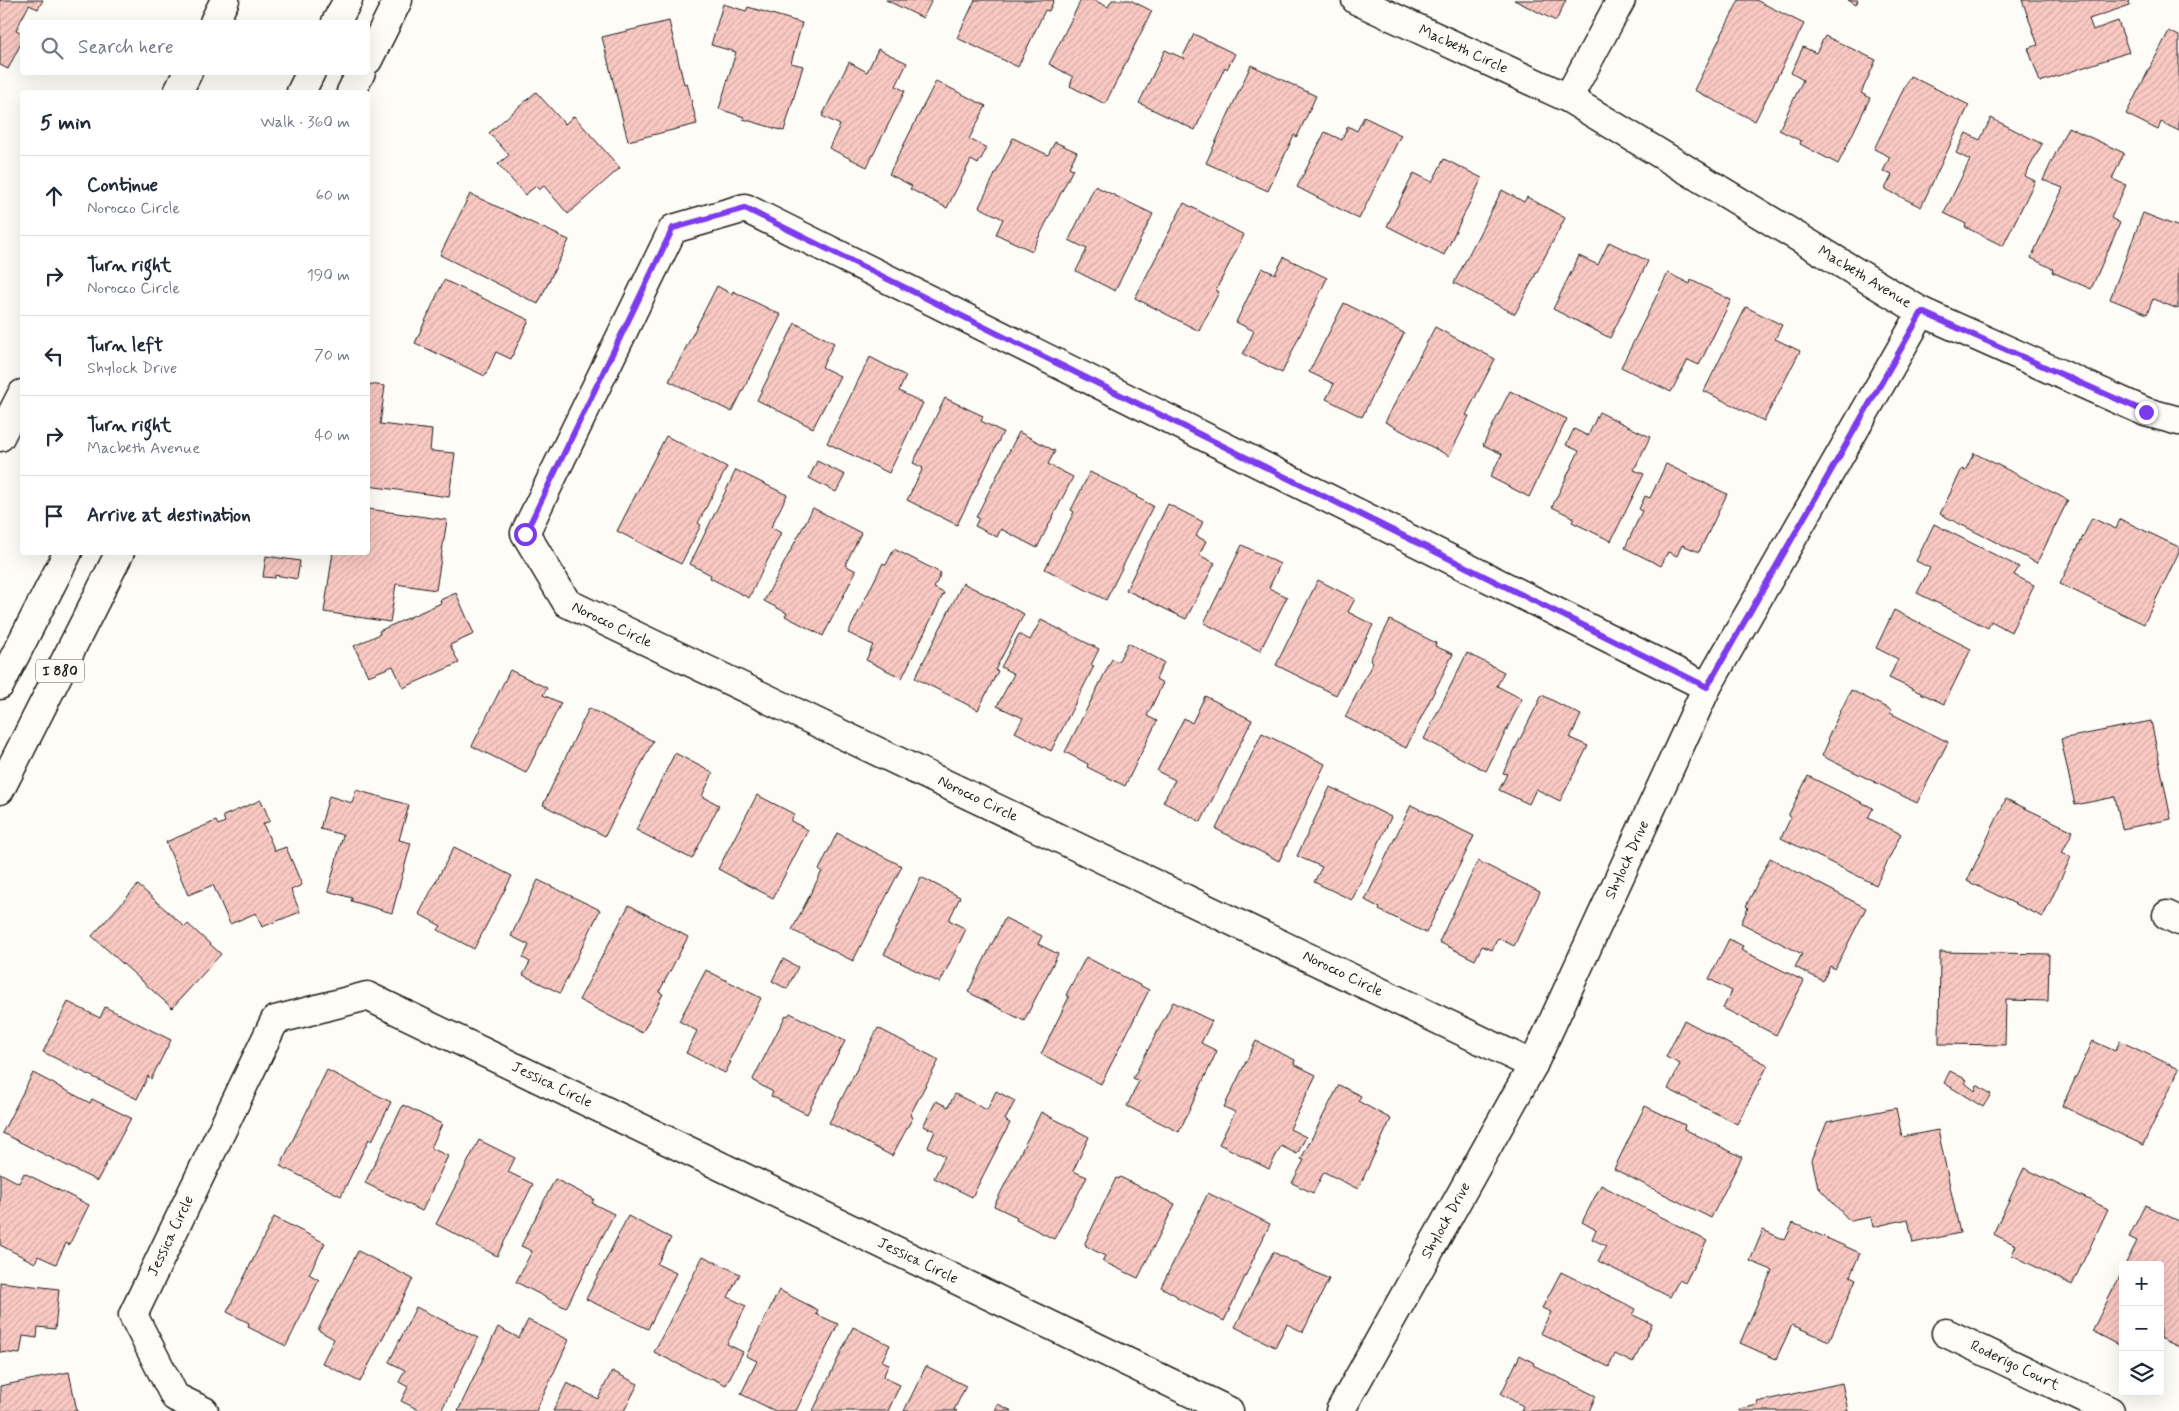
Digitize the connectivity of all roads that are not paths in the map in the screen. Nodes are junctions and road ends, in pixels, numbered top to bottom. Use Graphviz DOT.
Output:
graph roads {
  1 [pos="225,0"];
  2 [pos="348,0"];
  3 [pos="398,0"];
  4 [pos="1356,0"];
  5 [pos="1621,0"];
  6 [pos="215,20"];
  7 [pos="337,20"];
  8 [pos="370,56"];
  9 [pos="186,75"];
  10 [pos="310,75"];
  11 [pos="360,75"];
  12 [pos="179,90"];
  13 [pos="302,90"];
  14 [pos="352,90"];
  15 [pos="1568,98"];
  16 [pos="1922,312"];
  17 [pos="20,398"];
  18 [pos="2179,421"];
  19 [pos="0,437"];
  20 [pos="66,555"];
  21 [pos="118,555"];
  22 [pos="0,685"];
  23 [pos="1707,687"];
  24 [pos="0,790"];
  25 [pos="1533,1065"];
  26 [pos="1946,1333"];
  27 [pos="204,1411"];
  28 [pos="1229,1411"];
  29 [pos="1340,1411"];
  30 [pos="2110,1411"];
  1 -- 6 [label="main road"];
  2 -- 7 [label="main road"];
  3 -- 8 [label="main road"];
  4 -- 15 [label="main road, Macbeth Circle"];
  5 -- 15 [label="main road"];
  9 -- 12 [label="main road"];
  10 -- 13 [label="main road"];
  11 -- 14 [label="main road"];
  15 -- 16 [label="main road, Macbeth Avenue"];
  16 -- 18 [label="main road, Macbeth Avenue"];
  16 -- 23 [label="main road, Shylock Drive"];
  17 -- 19 [label="main road"];
  20 -- 22 [label="main road, I 880"];
  21 -- 24 [label="main road, I 880"];
  23 -- 25 [label="main road, Shylock Drive"];
  23 -- 25 [label="main road, Norocco Circle"];
  25 -- 29 [label="main road, Shylock Drive"];
  26 -- 30 [label="main road, Roderigo Court"];
  27 -- 28 [label="main road, Jessica Circle"];
}
